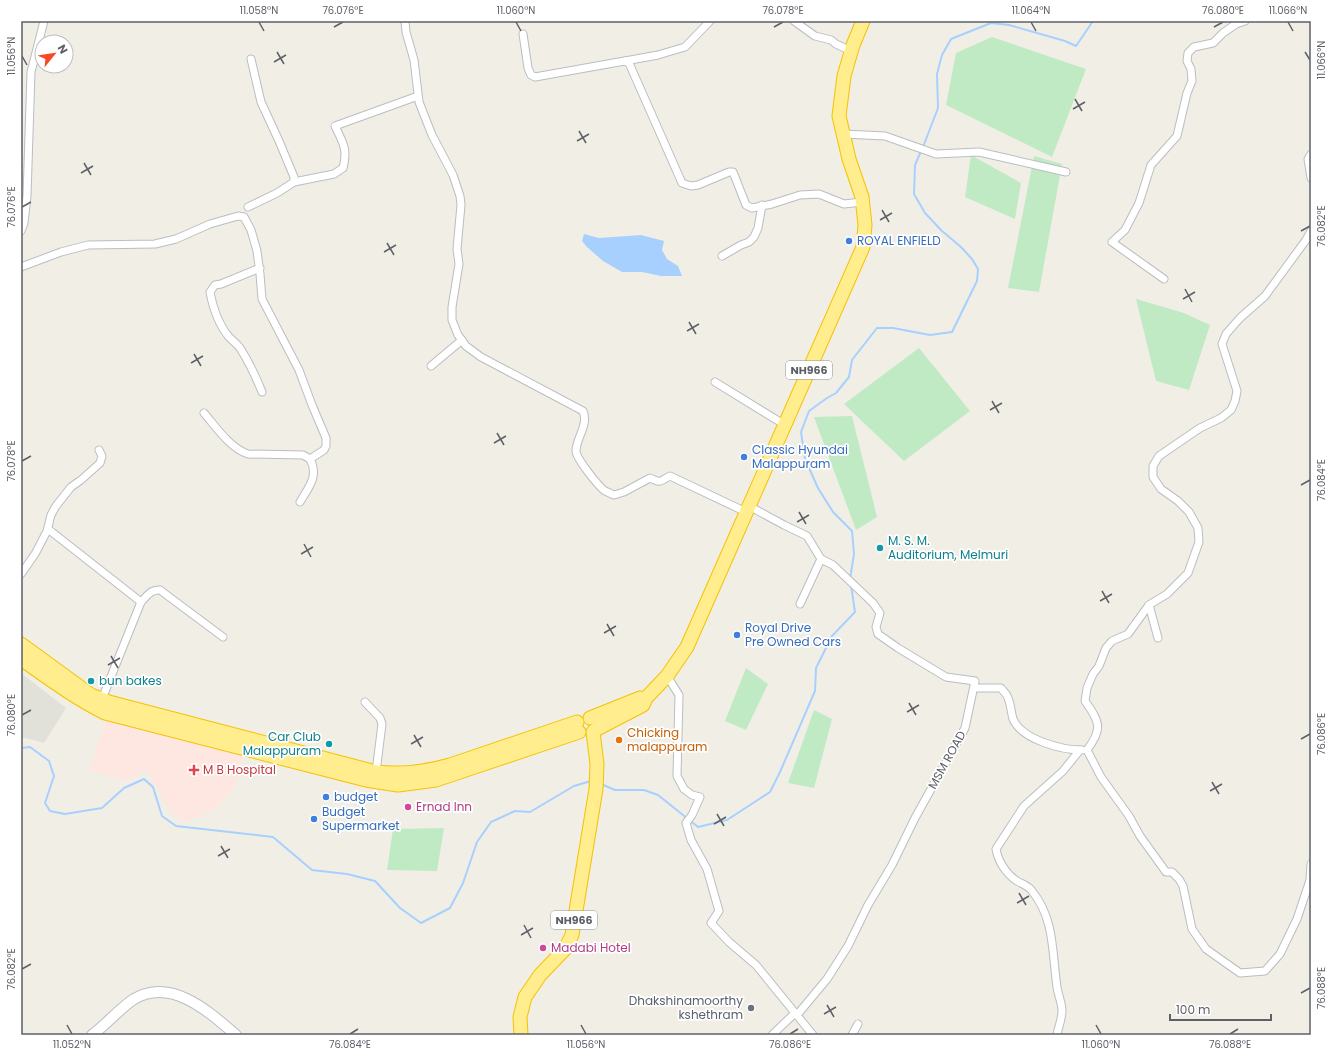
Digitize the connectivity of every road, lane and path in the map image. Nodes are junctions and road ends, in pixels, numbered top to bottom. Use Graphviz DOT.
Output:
graph roads {
  1 [pos="44,21"];
  2 [pos="405,21"];
  3 [pos="710,21"];
  4 [pos="794,21"];
  5 [pos="863,21"];
  6 [pos="1245,21"];
  7 [pos="523,34"];
  8 [pos="851,51"];
  9 [pos="251,59"];
  10 [pos="625,61"];
  11 [pos="418,96"];
  12 [pos="843,134"];
  13 [pos="1311,154"];
  14 [pos="1066,172"];
  15 [pos="1311,178"];
  16 [pos="294,182"];
  17 [pos="862,202"];
  18 [pos="762,205"];
  19 [pos="241,216"];
  20 [pos="21,231"];
  21 [pos="1311,232"];
  22 [pos="722,256"];
  23 [pos="21,267"];
  24 [pos="260,268"];
  25 [pos="1164,279"];
  26 [pos="462,340"];
  27 [pos="431,366"];
  28 [pos="715,382"];
  29 [pos="262,392"];
  30 [pos="204,413"];
  31 [pos="785,425"];
  32 [pos="99,450"];
  33 [pos="310,459"];
  34 [pos="300,502"];
  35 [pos="748,509"];
  36 [pos="48,529"];
  37 [pos="821,559"];
  38 [pos="21,574"];
  39 [pos="141,602"];
  40 [pos="800,604"];
  41 [pos="1149,604"];
  42 [pos="223,637"];
  43 [pos="1158,638"];
  44 [pos="21,644"];
  45 [pos="21,659"];
  46 [pos="667,676"];
  47 [pos="974,688"];
  48 [pos="102,699"];
  49 [pos="365,702"];
  50 [pos="159,720"];
  51 [pos="586,728"];
  52 [pos="1083,750"];
  53 [pos="376,772"];
  54 [pos="1311,864"];
  55 [pos="796,1014"];
  56 [pos="858,1024"];
  57 [pos="92,1035"];
  58 [pos="236,1035"];
  59 [pos="521,1035"];
  60 [pos="772,1035"];
  61 [pos="813,1035"];
  62 [pos="852,1035"];
  63 [pos="1057,1035"];
  1 -- 20 [label="street"];
  2 -- 11 [label="street"];
  3 -- 10 [label="street"];
  4 -- 8 [label="street"];
  5 -- 8 [label="highway, NH966"];
  6 -- 25 [label="street"];
  7 -- 10 [label="street"];
  8 -- 12 [label="highway, NH966"];
  9 -- 16 [label="street"];
  10 -- 18 [label="street"];
  11 -- 16 [label="street"];
  11 -- 26 [label="street"];
  12 -- 14 [label="street"];
  12 -- 17 [label="highway, NH966"];
  13 -- 15 [label="street"];
  16 -- 19 [label="street"];
  17 -- 18 [label="street"];
  17 -- 31 [label="highway, NH966"];
  18 -- 22 [label="street"];
  19 -- 23 [label="street"];
  19 -- 24 [label="street"];
  21 -- 41 [label="street"];
  24 -- 29 [label="street"];
  24 -- 33 [label="street"];
  26 -- 27 [label="street"];
  26 -- 35 [label="street"];
  28 -- 31 [label="street"];
  30 -- 33 [label="street"];
  31 -- 35 [label="highway, NH966"];
  32 -- 36 [label="street"];
  33 -- 34 [label="street"];
  35 -- 37 [label="street"];
  35 -- 46 [label="highway, NH966"];
  36 -- 38 [label="street"];
  36 -- 39 [label="street"];
  37 -- 40 [label="street"];
  37 -- 47 [label="street"];
  39 -- 42 [label="street"];
  39 -- 48 [label="street"];
  41 -- 43 [label="street"];
  41 -- 52 [label="street"];
  44 -- 48 [label="highway"];
  45 -- 50 [label="highway"];
  46 -- 51 [label="highway, NH966"];
  46 -- 55 [label="street"];
  47 -- 52 [label="street"];
  47 -- 55 [label="street, MSM ROAD"];
  48 -- 50 [label="highway"];
  49 -- 53 [label="street"];
  50 -- 51 [label="highway"];
  50 -- 53 [label="highway"];
  51 -- 53 [label="highway"];
  51 -- 59 [label="highway, NH966"];
  52 -- 54 [label="street"];
  52 -- 63 [label="street"];
  55 -- 60 [label="street, MSM ROAD"];
  55 -- 61 [label="street"];
  56 -- 62 [label="street"];
  57 -- 58 [label="street"];
}
